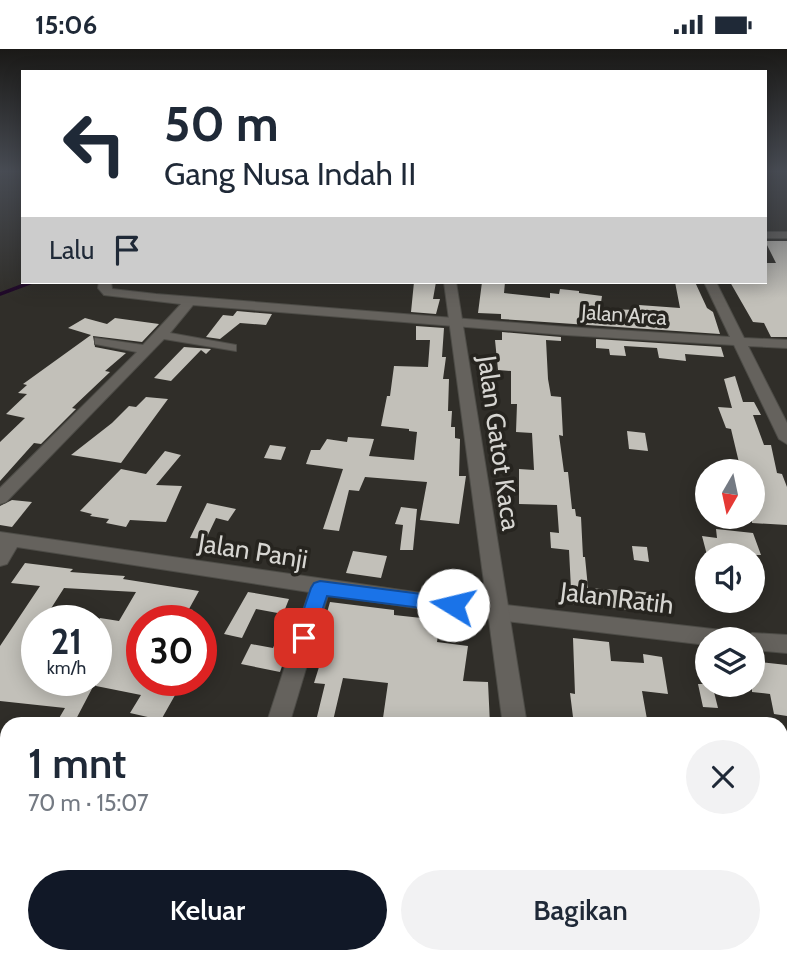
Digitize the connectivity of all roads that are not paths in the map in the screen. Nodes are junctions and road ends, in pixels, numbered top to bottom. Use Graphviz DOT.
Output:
graph roads {
  1 [pos="767,235"];
  2 [pos="787,235"];
  3 [pos="105,284"];
  4 [pos="450,284"];
  5 [pos="711,284"];
  6 [pos="191,300"];
  7 [pos="458,322"];
  8 [pos="162,335"];
  9 [pos="100,341"];
  10 [pos="738,342"];
  11 [pos="787,344"];
  12 [pos="231,348"];
  13 [pos="146,350"];
  14 [pos="782,419"];
  15 [pos="787,439"];
  16 [pos="0,498"];
  17 [pos="6,540"];
  18 [pos="0,559"];
  19 [pos="320,588"];
  20 [pos="498,612"];
  21 [pos="695,635"];
  22 [pos="765,642"];
  23 [pos="787,645"];
  24 [pos="280,717"];
  25 [pos="514,717"];
  1 -- 2 [label="street"];
  3 -- 6 [label="street, Jalan Arca"];
  4 -- 7 [label="street, Jalan Gatot Kaca"];
  5 -- 10 [label="street"];
  6 -- 7 [label="street, Jalan Arca"];
  6 -- 8 [label="street"];
  7 -- 10 [label="street, Jalan Arca"];
  7 -- 20 [label="street, Jalan Gatot Kaca"];
  8 -- 12 [label="street"];
  8 -- 13 [label="street"];
  9 -- 13 [label="street"];
  10 -- 11 [label="street, Jalan Arca"];
  10 -- 14 [label="street"];
  13 -- 16 [label="street"];
  14 -- 15 [label="street"];
  17 -- 18 [label="street"];
  17 -- 19 [label="street, Jalan Panji"];
  19 -- 20 [label="street, Jalan Panji"];
  19 -- 24 [label="street"];
  20 -- 21 [label="street, Jalan Ratih"];
  20 -- 25 [label="street, Jalan Gatot Kaca"];
  22 -- 23 [label="street"];
}
